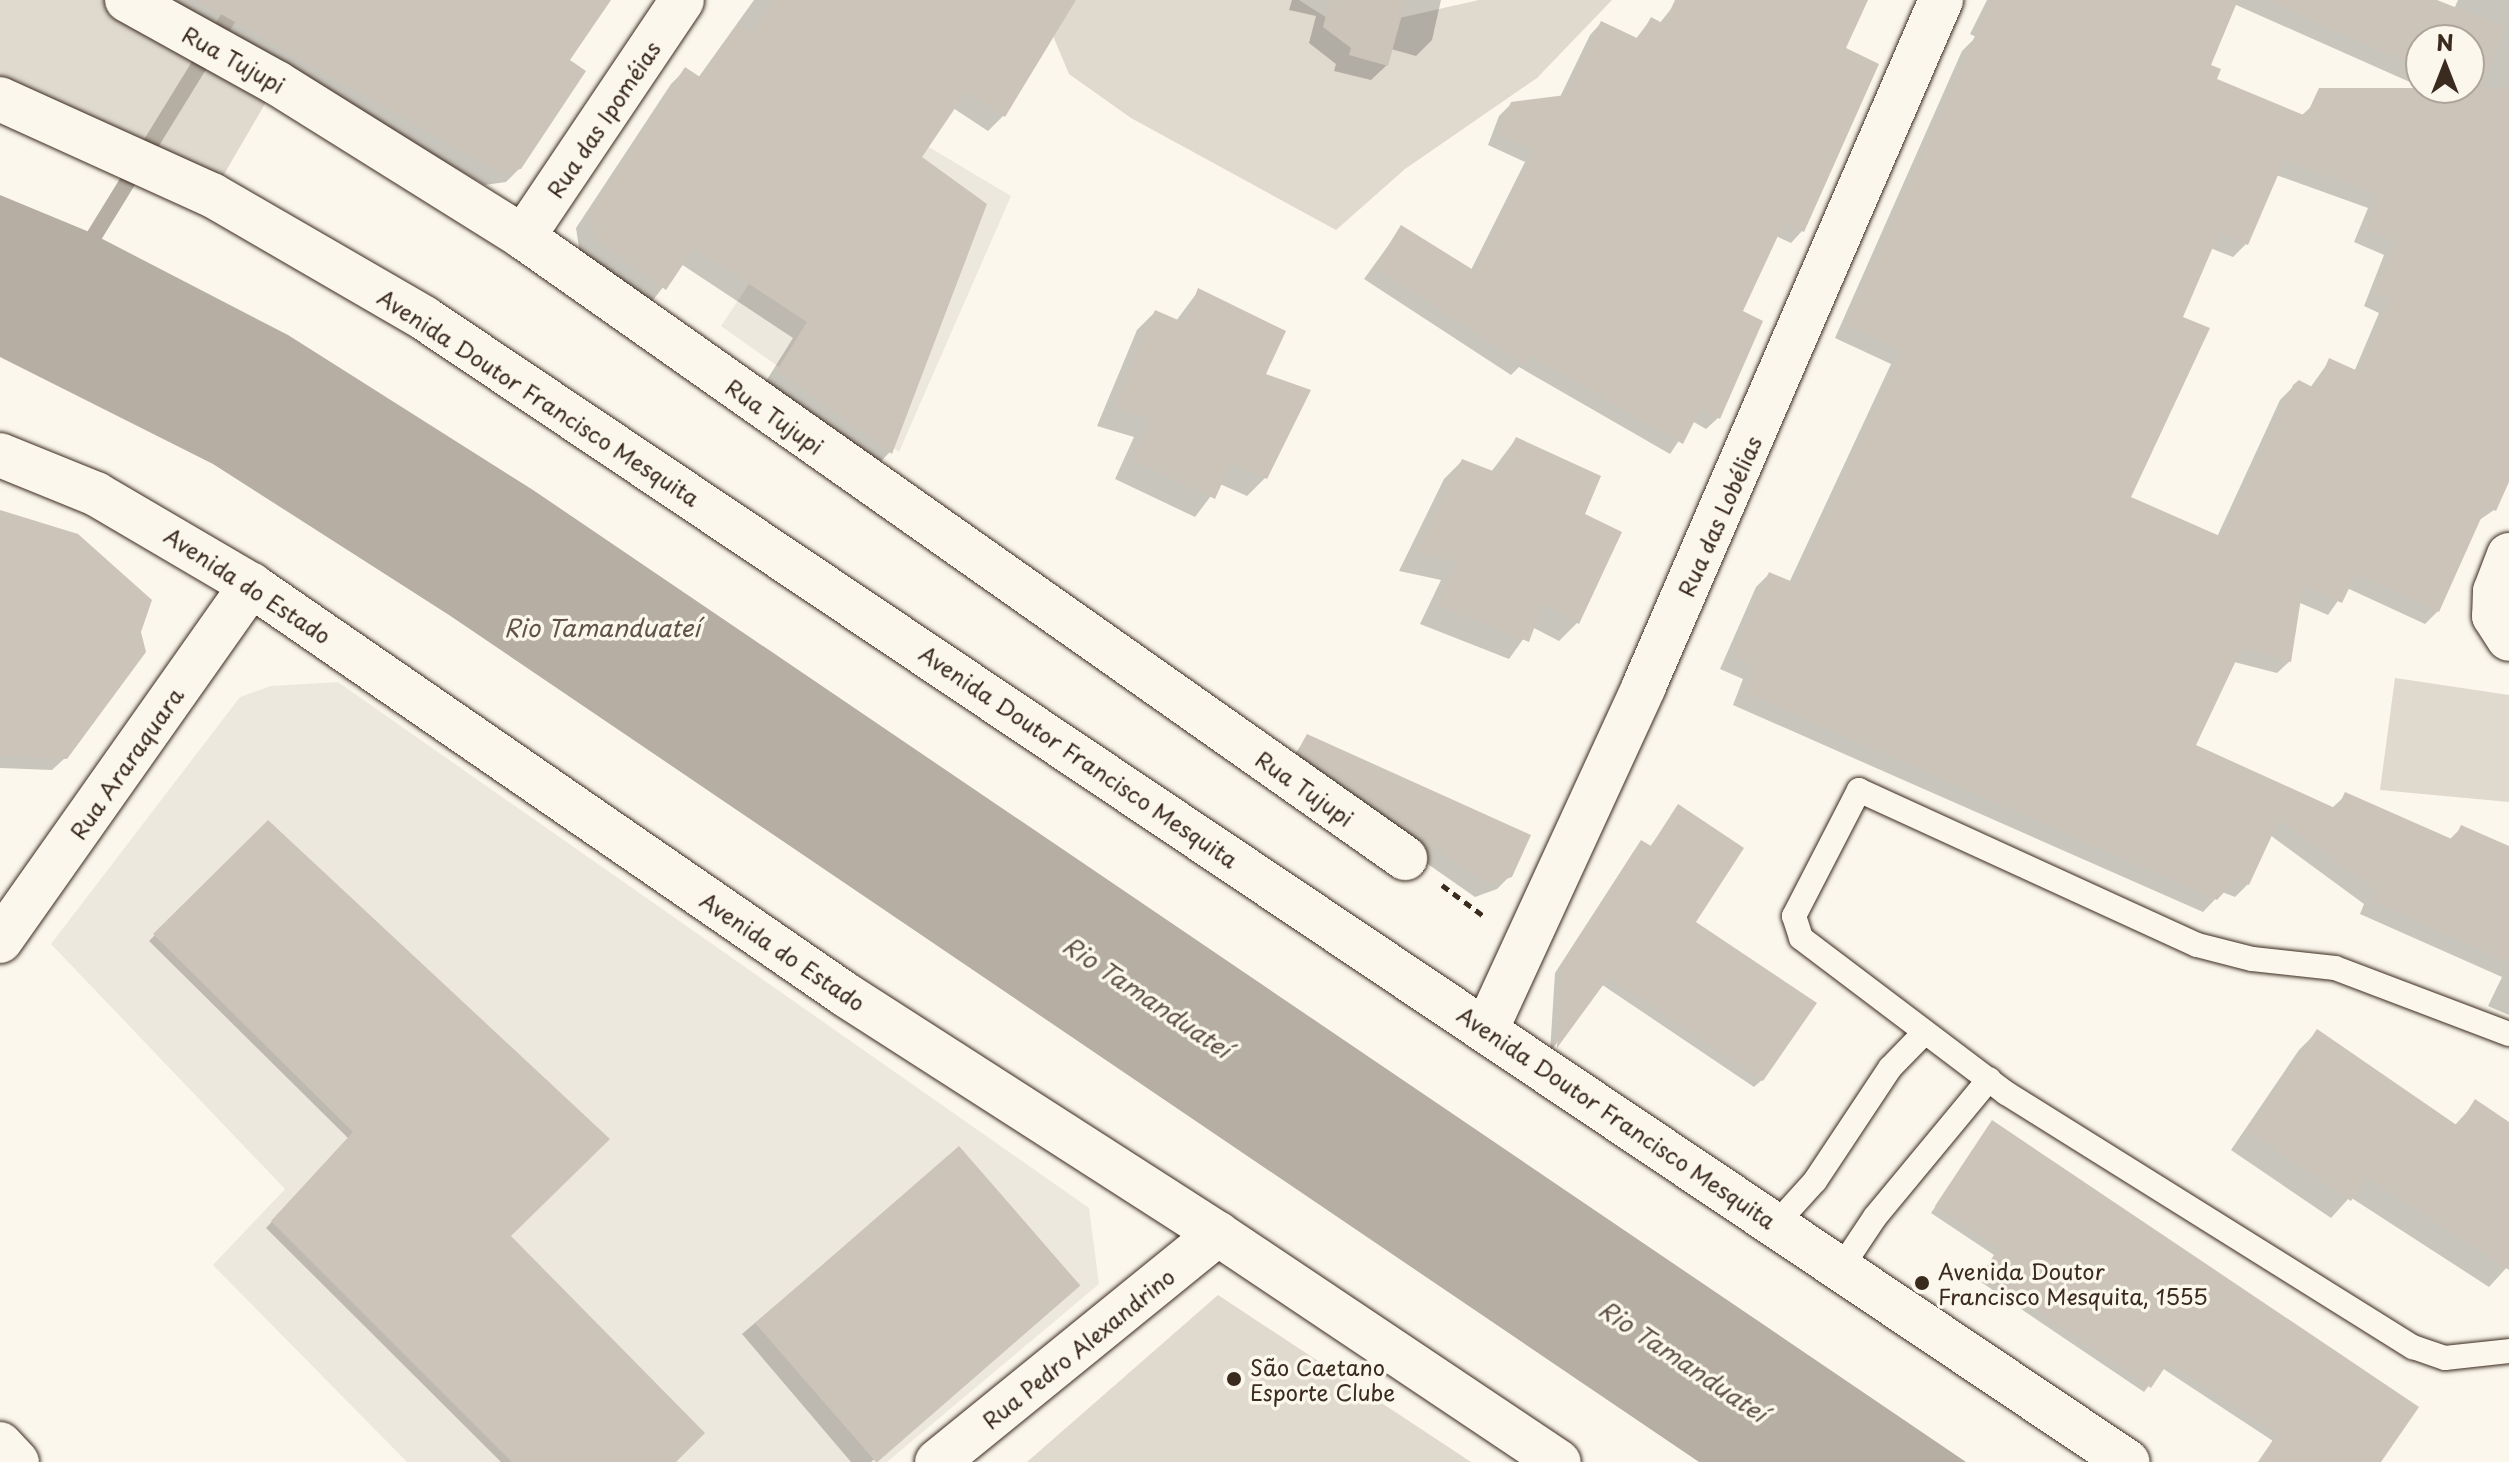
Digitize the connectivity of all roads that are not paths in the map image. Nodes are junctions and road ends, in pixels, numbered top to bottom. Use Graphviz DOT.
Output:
graph roads {
  1 [pos="127,0"];
  2 [pos="682,0"];
  3 [pos="1941,0"];
  4 [pos="0,99"];
  5 [pos="523,237"];
  6 [pos="0,455"];
  7 [pos="2509,555"];
  8 [pos="251,585"];
  9 [pos="2509,639"];
  10 [pos="1405,858"];
  11 [pos="0,941"];
  12 [pos="1487,1028"];
  13 [pos="1924,1033"];
  14 [pos="2509,1034"];
  15 [pos="1989,1079"];
  16 [pos="1776,1224"];
  17 [pos="1218,1234"];
  18 [pos="1841,1268"];
  19 [pos="2509,1351"];
  20 [pos="0,1444"];
  21 [pos="17,1462"];
  22 [pos="937,1462"];
  23 [pos="1559,1462"];
  24 [pos="2128,1462"];
  1 -- 5 [label="main road, Rua Tujupi"];
  2 -- 5 [label="main road, Rua das Ipoméias"];
  3 -- 12 [label="main road, Rua das Lobélias"];
  4 -- 12 [label="main road, Avenida Doutor Francisco Mesquita"];
  5 -- 10 [label="main road, Rua Tujupi"];
  6 -- 8 [label="main road, Avenida do Estado"];
  7 -- 9 [label="main road"];
  8 -- 11 [label="main road, Rua Araraquara"];
  8 -- 17 [label="main road, Avenida do Estado"];
  12 -- 16 [label="main road, Avenida Doutor Francisco Mesquita"];
  13 -- 14 [label="lane"];
  13 -- 15 [label="lane"];
  13 -- 16 [label="lane"];
  15 -- 18 [label="lane"];
  15 -- 19 [label="lane"];
  16 -- 18 [label="main road, Avenida Doutor Francisco Mesquita"];
  17 -- 22 [label="main road, Rua Pedro Alexandrino"];
  17 -- 23 [label="main road, Avenida do Estado"];
  18 -- 24 [label="main road, Avenida Doutor Francisco Mesquita"];
  20 -- 21 [label="main road"];
}
